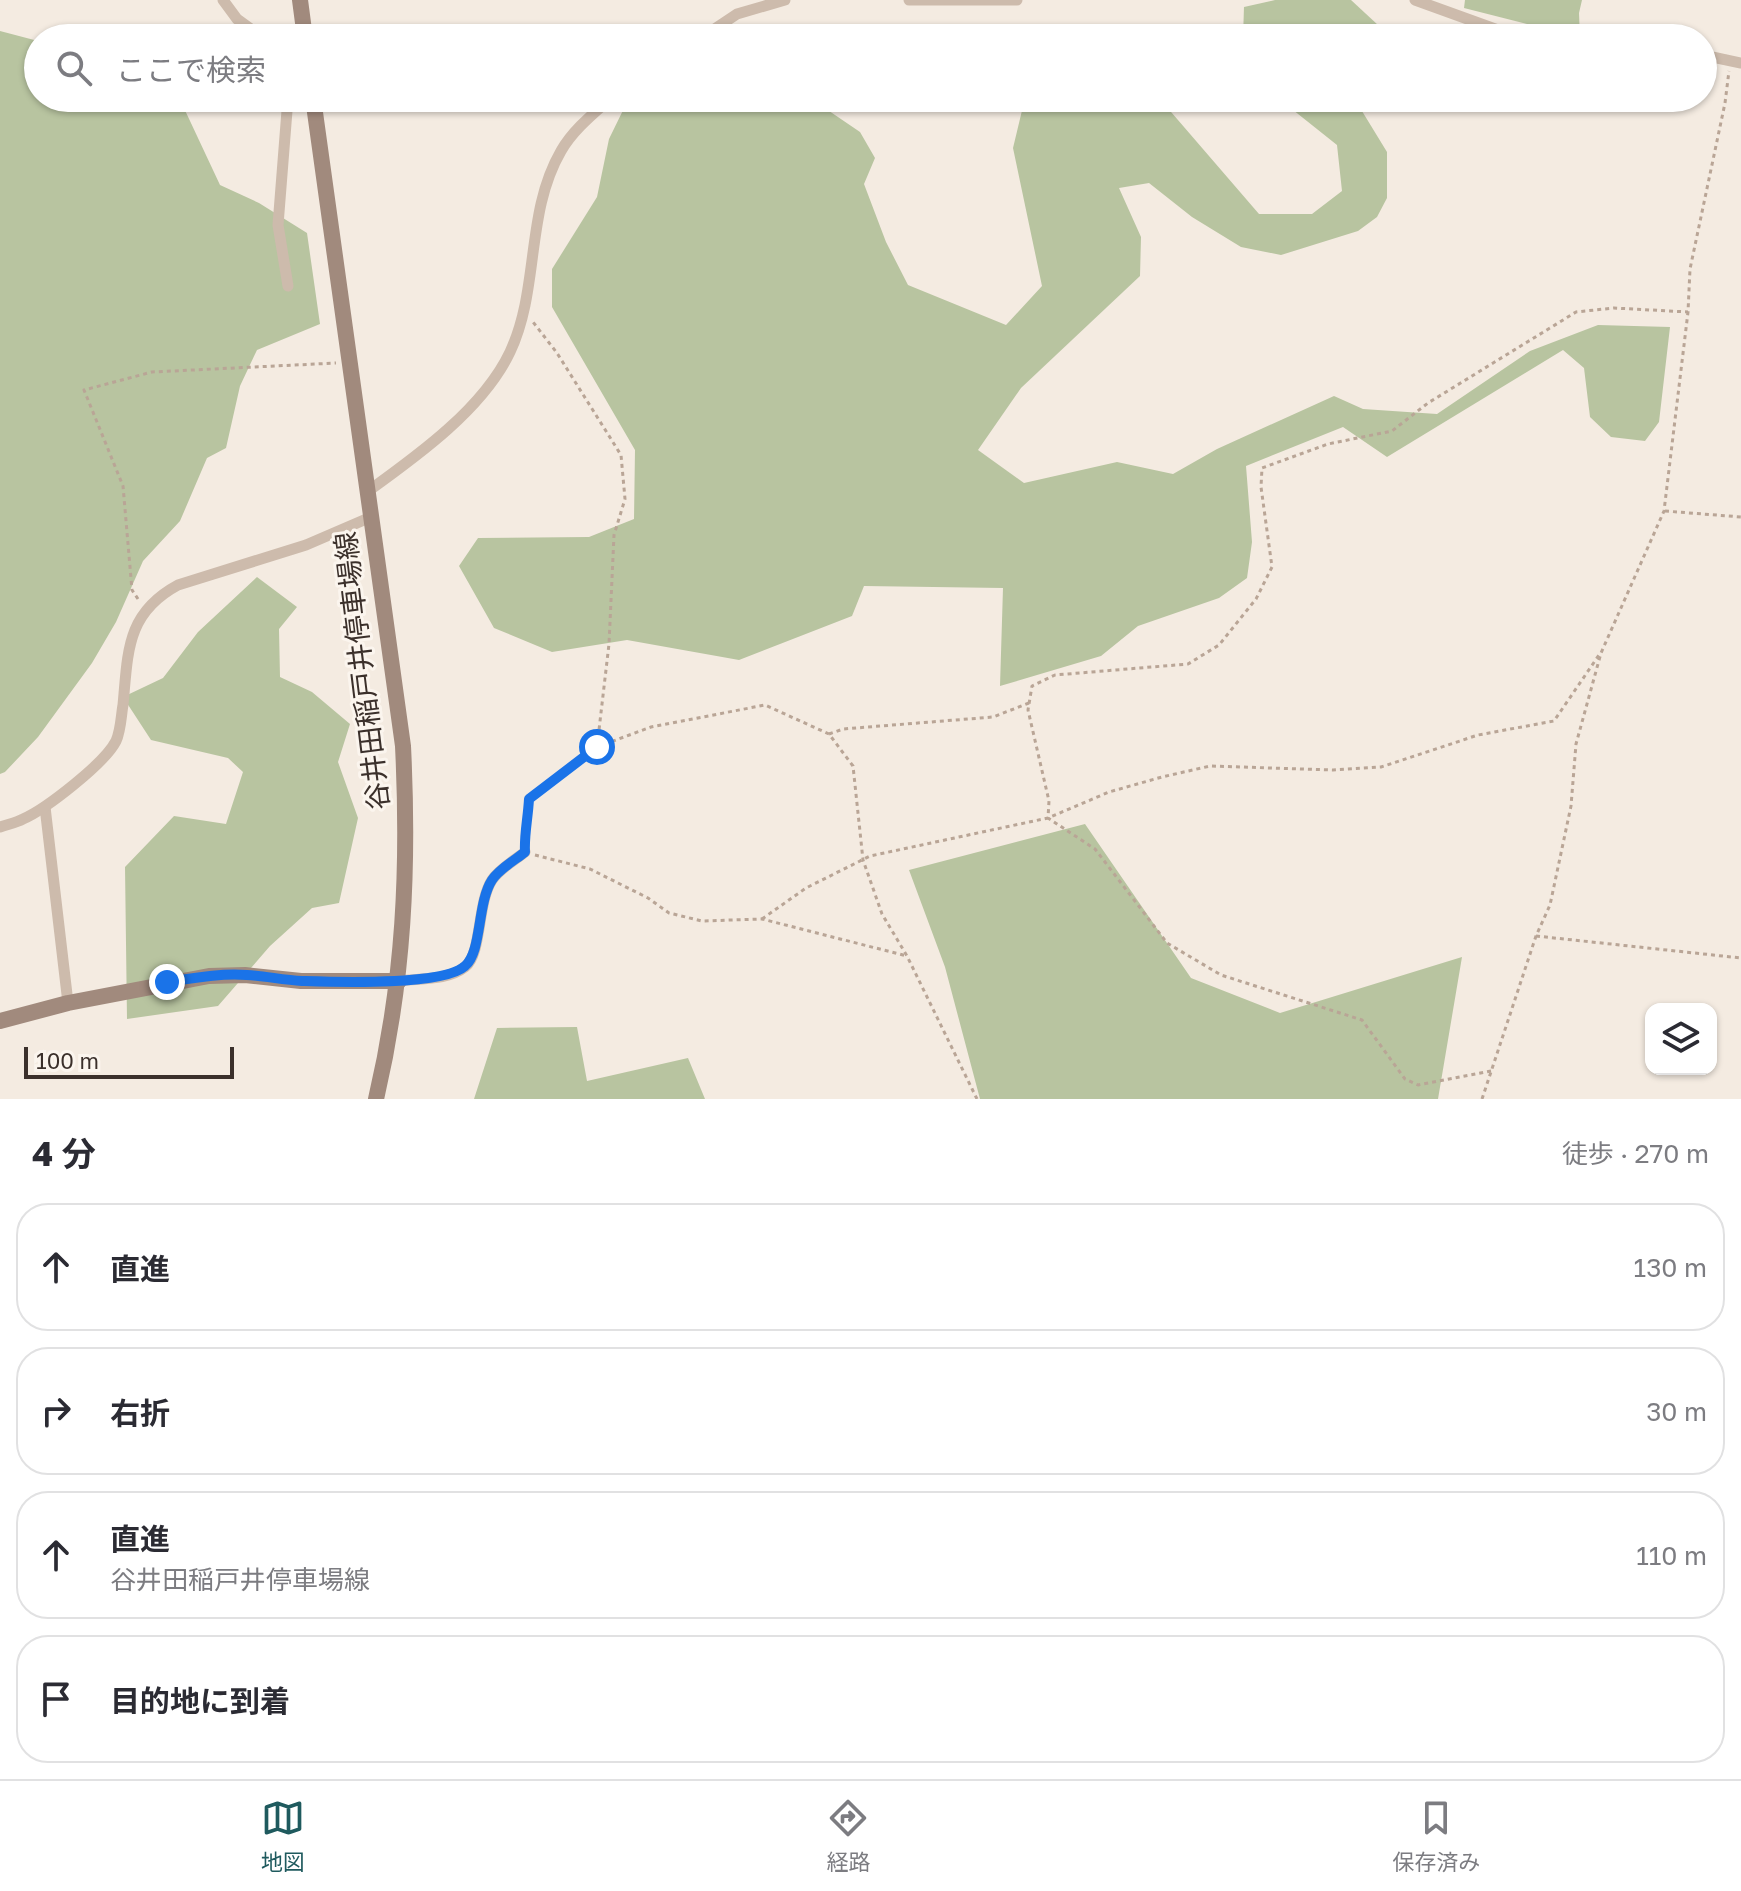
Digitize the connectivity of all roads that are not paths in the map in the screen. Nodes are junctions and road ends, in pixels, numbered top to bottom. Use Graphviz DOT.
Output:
graph roads {
  1 [pos="223,0"];
  2 [pos="300,0"];
  3 [pos="785,0"];
  4 [pos="909,0"];
  5 [pos="1017,0"];
  6 [pos="1415,0"];
  7 [pos="244,24"];
  8 [pos="303,24"];
  9 [pos="722,24"];
  10 [pos="1481,24"];
  11 [pos="287,112"];
  12 [pos="315,112"];
  13 [pos="597,112"];
  14 [pos="288,286"];
  15 [pos="367,492"];
  16 [pos="371,517"];
  17 [pos="45,807"];
  18 [pos="0,827"];
  19 [pos="525,852"];
  20 [pos="399,981"];
  21 [pos="68,1003"];
  22 [pos="0,1021"];
  23 [pos="376,1099"];
  1 -- 7 [label="street"];
  2 -- 8 [label="main road"];
  3 -- 9 [label="street"];
  4 -- 5 [label="street"];
  6 -- 10 [label="street"];
  11 -- 14 [label="street"];
  12 -- 15 [label="main road, 谷井田稲戸井停車場線"];
  13 -- 15 [label="street"];
  15 -- 16 [label="main road, 谷井田稲戸井停車場線"];
  16 -- 17 [label="street"];
  16 -- 20 [label="main road, 谷井田稲戸井停車場線"];
  17 -- 18 [label="street"];
  17 -- 21 [label="street"];
  19 -- 20 [label="street"];
  20 -- 21 [label="main road"];
  20 -- 23 [label="main road, 谷井田稲戸井停車場線"];
  21 -- 22 [label="main road"];
}
